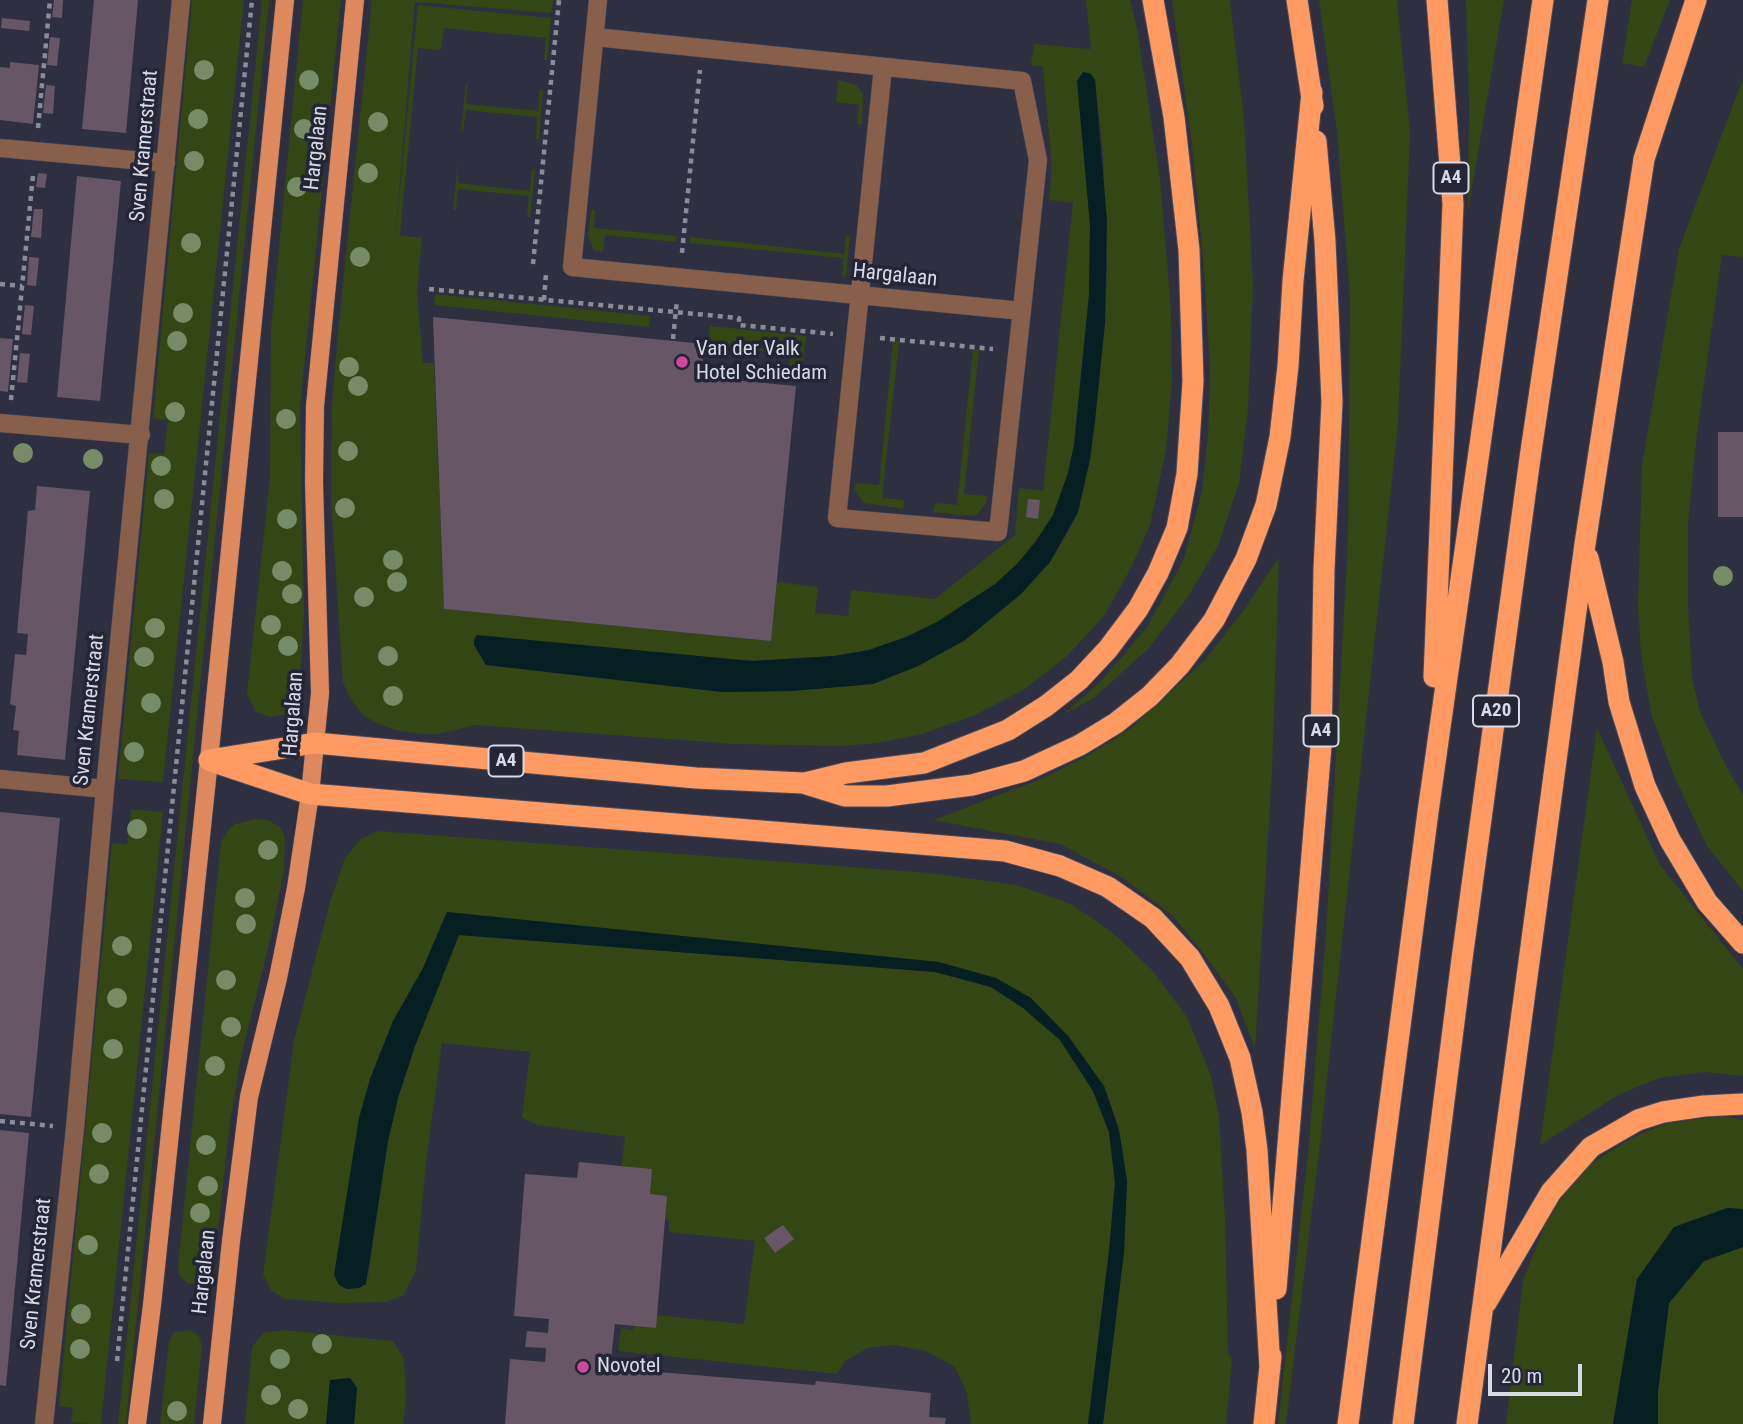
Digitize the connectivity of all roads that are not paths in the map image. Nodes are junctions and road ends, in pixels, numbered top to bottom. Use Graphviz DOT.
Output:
graph roads {
  1 [pos="181,0"];
  2 [pos="285,0"];
  3 [pos="355,0"];
  4 [pos="598,0"];
  5 [pos="1153,0"];
  6 [pos="1297,0"];
  7 [pos="1437,0"];
  8 [pos="1543,0"];
  9 [pos="1598,0"];
  10 [pos="1696,0"];
  11 [pos="595,37"];
  12 [pos="883,67"];
  13 [pos="1311,92"];
  14 [pos="0,148"];
  15 [pos="166,163"];
  16 [pos="860,295"];
  17 [pos="1022,311"];
  18 [pos="4,423"];
  19 [pos="141,435"];
  20 [pos="1585,544"];
  21 [pos="315,743"];
  22 [pos="209,760"];
  23 [pos="0,779"];
  24 [pos="803,783"];
  25 [pos="105,789"];
  26 [pos="310,794"];
  27 [pos="1428,812"];
  28 [pos="1743,943"];
  29 [pos="1743,1104"];
  30 [pos="1482,1310"];
  31 [pos="1270,1368"];
  32 [pos="44,1424"];
  33 [pos="137,1424"];
  34 [pos="212,1424"];
  35 [pos="1265,1424"];
  36 [pos="1348,1424"];
  37 [pos="1402,1424"];
  38 [pos="1467,1424"];
  1 -- 15 [label="street, Sven Kramerstraat"];
  2 -- 22 [label="main road"];
  3 -- 21 [label="main road, Hargalaan"];
  4 -- 11 [label="street, Hargalaan"];
  5 -- 24 [label="highway, A4"];
  6 -- 13 [label="highway, A4"];
  7 -- 27 [label="highway, A4"];
  8 -- 27 [label="highway, A20"];
  9 -- 37 [label="highway, A20"];
  10 -- 20 [label="highway"];
  11 -- 12 [label="street"];
  11 -- 16 [label="street, Hargalaan"];
  12 -- 16 [label="street"];
  12 -- 17 [label="street"];
  13 -- 24 [label="highway, A4"];
  13 -- 31 [label="highway, A4"];
  14 -- 15 [label="street"];
  15 -- 19 [label="street, Sven Kramerstraat"];
  16 -- 17 [label="street, Hargalaan"];
  16 -- 17 [label="street"];
  18 -- 19 [label="street"];
  19 -- 25 [label="street, Sven Kramerstraat"];
  20 -- 28 [label="highway"];
  20 -- 30 [label="highway"];
  21 -- 22 [label="highway"];
  21 -- 24 [label="highway, A4"];
  21 -- 26 [label="main road, Hargalaan"];
  22 -- 26 [label="highway"];
  22 -- 33 [label="main road"];
  23 -- 25 [label="street"];
  25 -- 32 [label="street, Sven Kramerstraat"];
  26 -- 31 [label="highway, A4"];
  26 -- 34 [label="main road, Hargalaan"];
  27 -- 36 [label="highway, A20"];
  29 -- 30 [label="highway"];
  30 -- 38 [label="highway"];
  31 -- 35 [label="highway, A4"];
}
